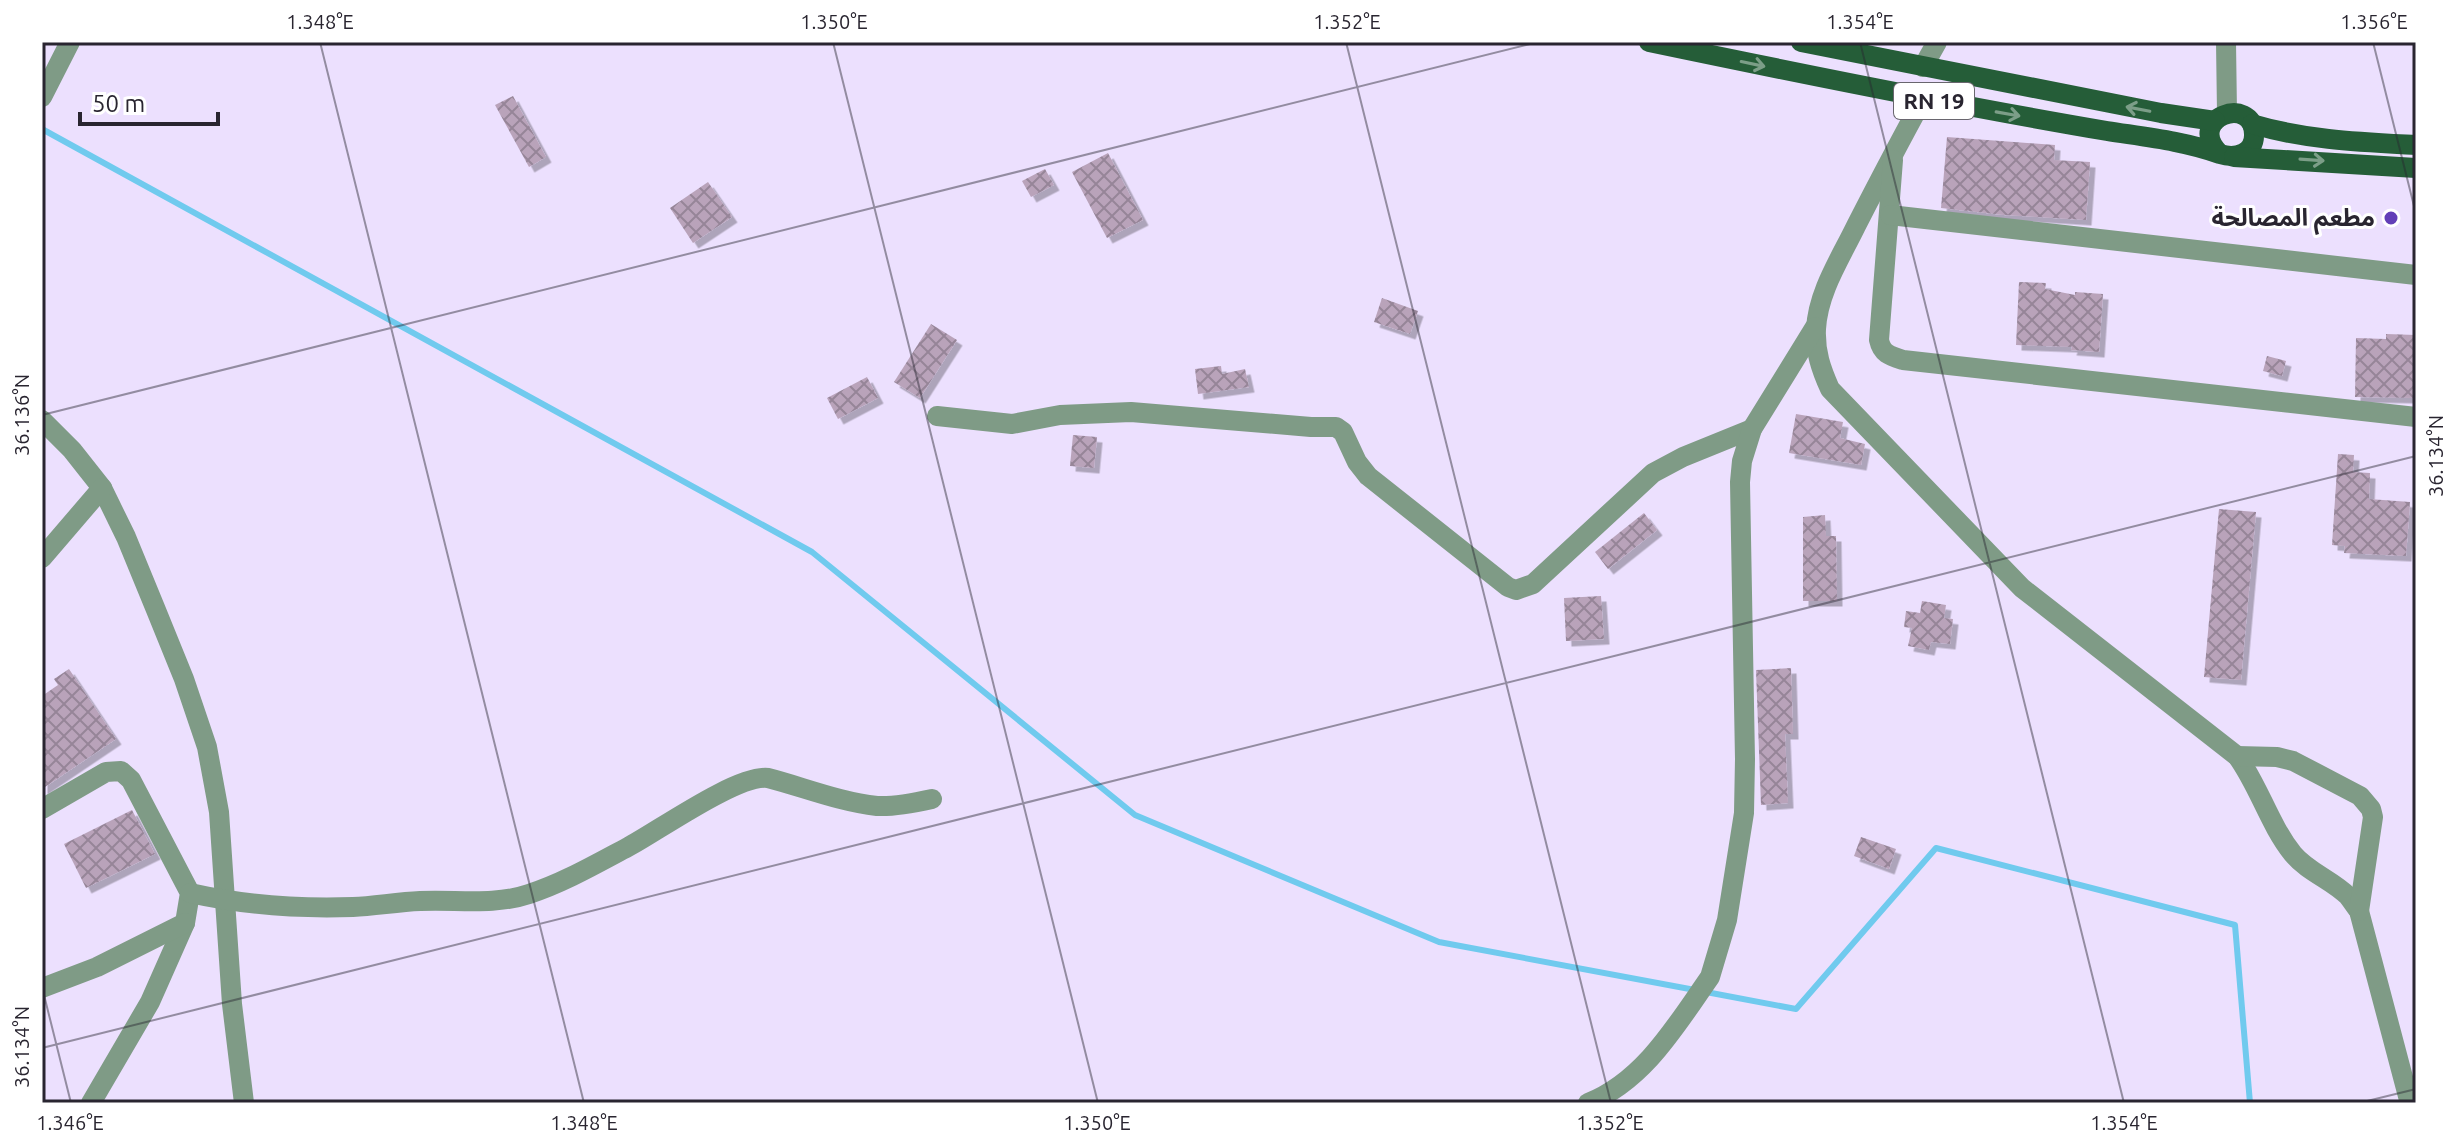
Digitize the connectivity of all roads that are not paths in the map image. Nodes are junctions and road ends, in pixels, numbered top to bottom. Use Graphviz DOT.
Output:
graph roads {
  1 [pos="70,42"];
  2 [pos="1649,42"];
  3 [pos="1801,42"];
  4 [pos="1937,42"];
  5 [pos="2226,42"];
  6 [pos="1916,65"];
  7 [pos="1952,72"];
  8 [pos="44,92"];
  9 [pos="1925,99"];
  10 [pos="2221,117"];
  11 [pos="2252,124"];
  12 [pos="2416,145"];
  13 [pos="1893,152"];
  14 [pos="2227,155"];
  15 [pos="2416,168"];
  16 [pos="1890,215"];
  17 [pos="2416,275"];
  18 [pos="1816,326"];
  19 [pos="937,416"];
  20 [pos="2416,417"];
  21 [pos="42,420"];
  22 [pos="1752,429"];
  23 [pos="102,488"];
  24 [pos="42,558"];
  25 [pos="2237,756"];
  26 [pos="932,799"];
  27 [pos="42,809"];
  28 [pos="190,893"];
  29 [pos="224,901"];
  30 [pos="2359,911"];
  31 [pos="185,923"];
  32 [pos="42,988"];
  33 [pos="91,1103"];
  34 [pos="244,1103"];
  35 [pos="1588,1103"];
  36 [pos="2412,1103"];
  1 -- 8 [label="street"];
  2 -- 9 [label="main road, RN 19, one-way"];
  3 -- 6 [label="main road, RN 19"];
  4 -- 6 [label="street"];
  5 -- 10 [label="street"];
  6 -- 7 [label="main road, RN 19"];
  6 -- 9 [label="main road"];
  7 -- 9 [label="main road"];
  10 -- 7 [label="main road, RN 19, one-way"];
  9 -- 13 [label="street"];
  9 -- 14 [label="main road, RN 19, one-way"];
  10 -- 11 [label="main road"];
  10 -- 14 [label="main road"];
  11 -- 12 [label="main road"];
  11 -- 14 [label="main road"];
  13 -- 16 [label="street"];
  13 -- 18 [label="street"];
  14 -- 15 [label="main road, RN 19, one-way"];
  16 -- 17 [label="street"];
  16 -- 20 [label="street"];
  18 -- 22 [label="street"];
  18 -- 25 [label="street"];
  19 -- 22 [label="street"];
  21 -- 23 [label="street"];
  22 -- 35 [label="street"];
  23 -- 24 [label="street"];
  23 -- 29 [label="street"];
  25 -- 30 [label="street"];
  25 -- 30 [label="street"];
  26 -- 29 [label="street"];
  27 -- 28 [label="street"];
  28 -- 29 [label="street"];
  28 -- 31 [label="street"];
  29 -- 34 [label="street"];
  30 -- 36 [label="street"];
  31 -- 32 [label="street"];
  31 -- 33 [label="street"];
}
